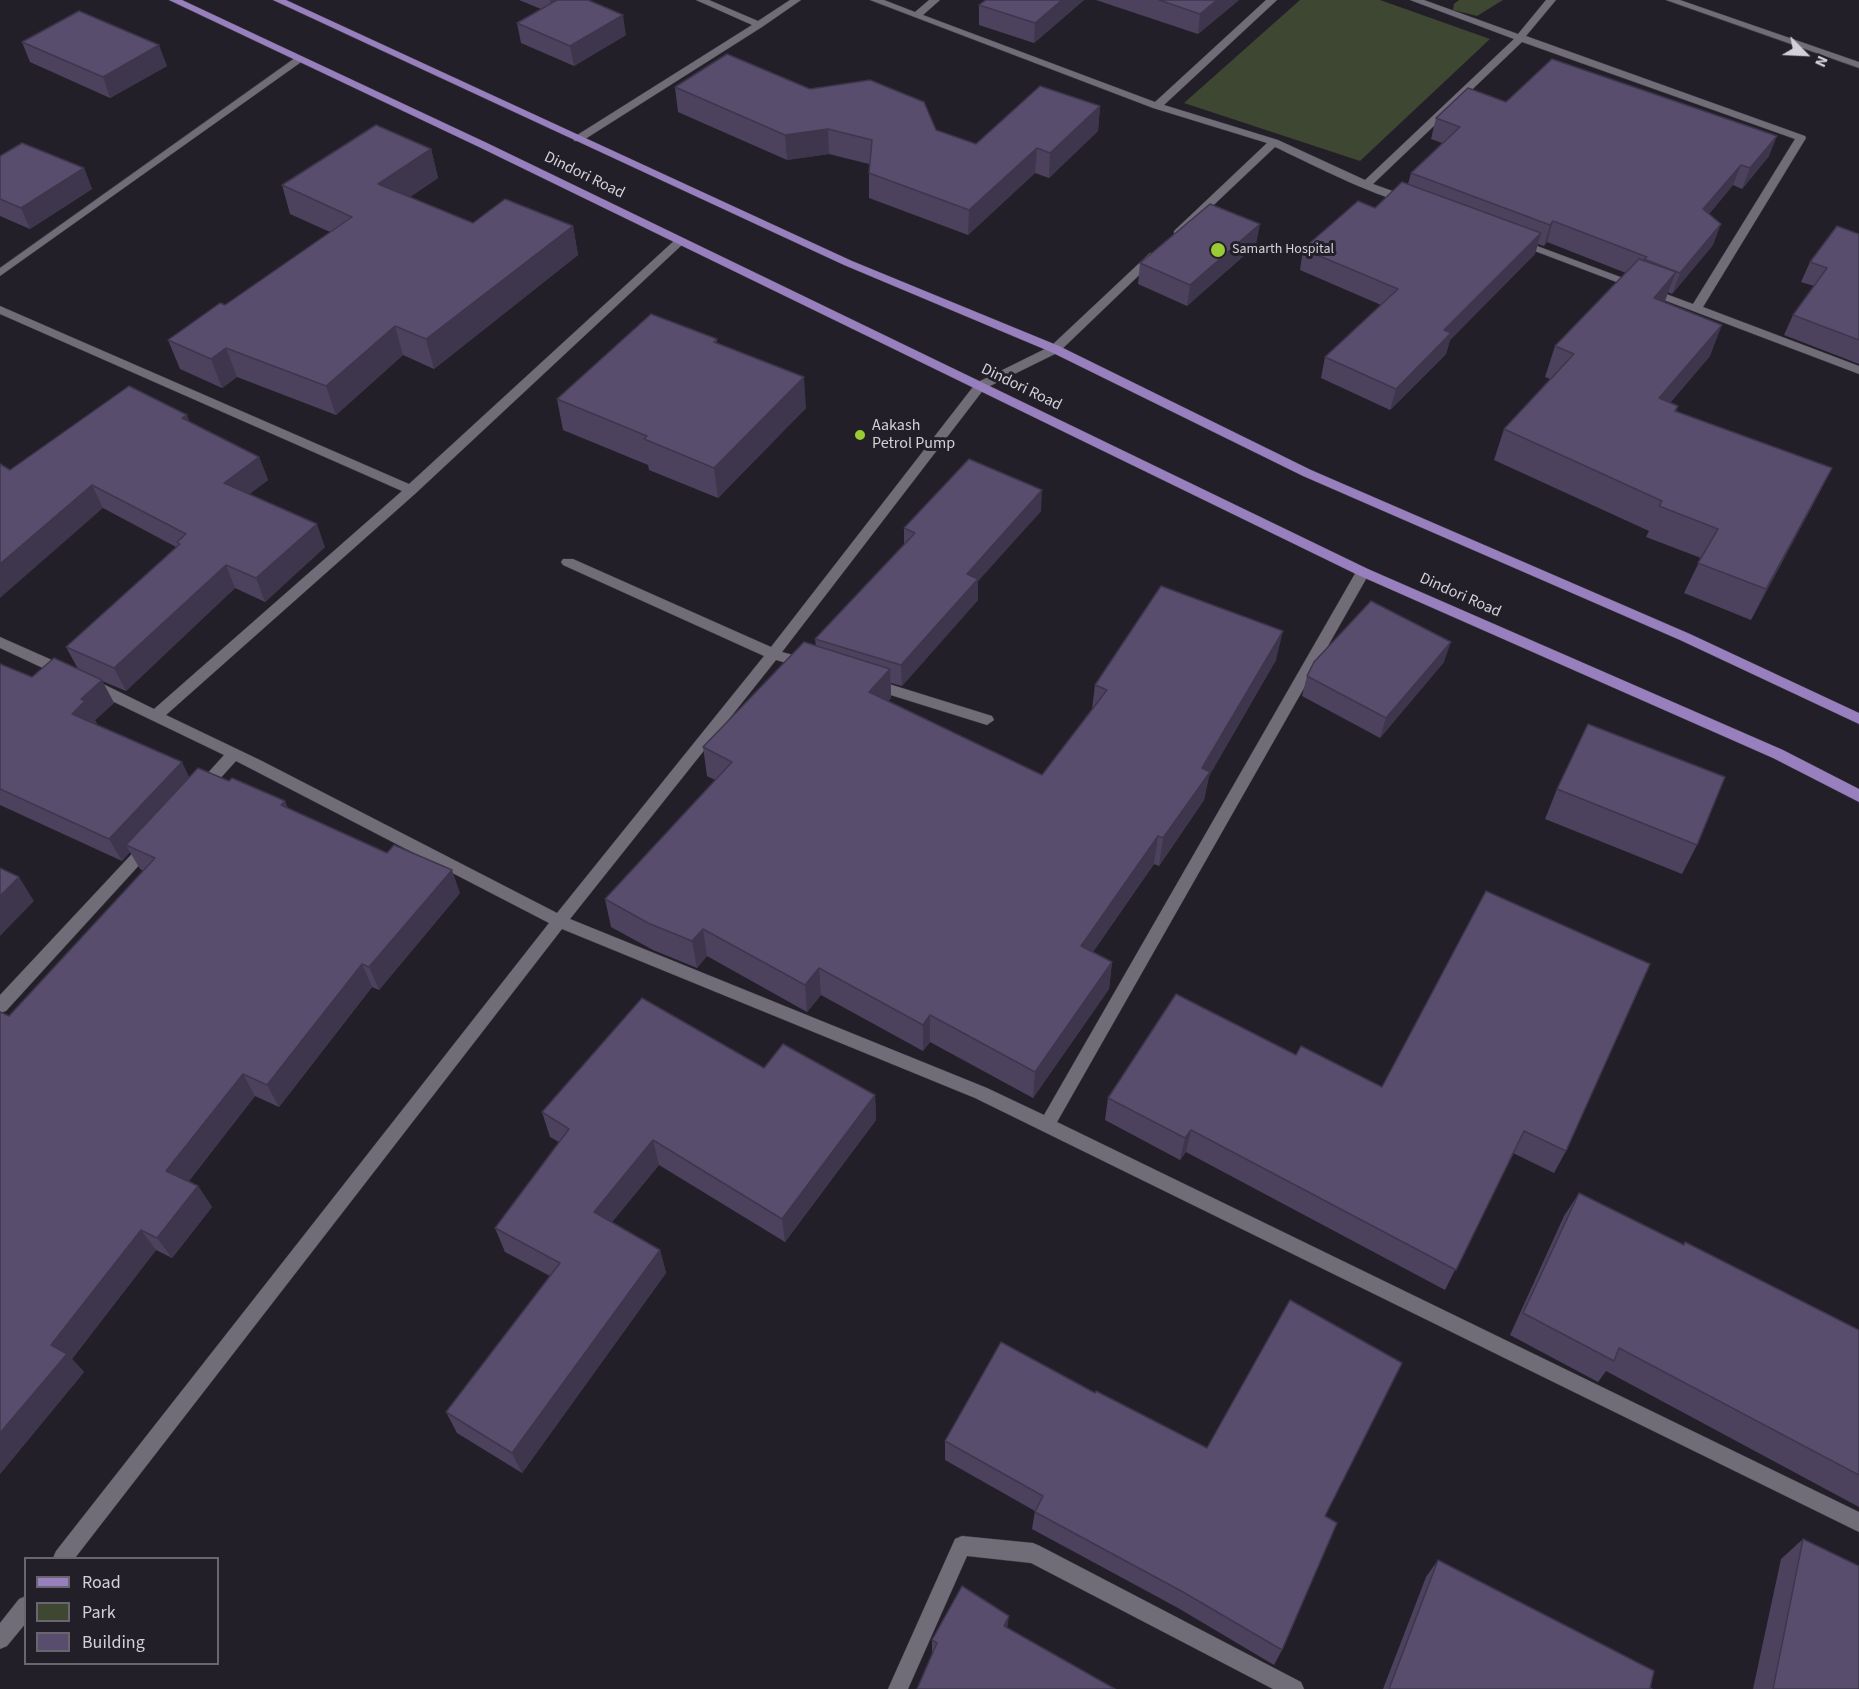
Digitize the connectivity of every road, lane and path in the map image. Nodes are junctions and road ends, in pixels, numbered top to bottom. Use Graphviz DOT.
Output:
graph roads {
  1 [pos="174,0"];
  2 [pos="278,0"];
  3 [pos="701,0"];
  4 [pos="796,0"];
  5 [pos="875,0"];
  6 [pos="935,0"];
  7 [pos="1272,0"];
  8 [pos="1414,0"];
  9 [pos="1551,0"];
  10 [pos="1677,1"];
  11 [pos="916,16"];
  12 [pos="759,25"];
  13 [pos="1520,38"];
  14 [pos="299,60"];
  15 [pos="1859,65"];
  16 [pos="1157,106"];
  17 [pos="578,139"];
  18 [pos="1274,142"];
  19 [pos="1366,185"];
  20 [pos="1421,205"];
  21 [pos="1509,238"];
  22 [pos="680,241"];
  23 [pos="0,273"];
  24 [pos="1696,309"];
  25 [pos="0,310"];
  26 [pos="1055,349"];
  27 [pos="1859,370"];
  28 [pos="980,386"];
  29 [pos="411,490"];
  30 [pos="568,562"];
  31 [pos="1363,572"];
  32 [pos="3,649"];
  33 [pos="773,654"];
  34 [pos="818,668"];
  35 [pos="863,681"];
  36 [pos="157,714"];
  37 [pos="1859,719"];
  38 [pos="987,720"];
  39 [pos="234,754"];
  40 [pos="1859,796"];
  41 [pos="194,798"];
  42 [pos="162,832"];
  43 [pos="559,921"];
  44 [pos="0,1006"];
  45 [pos="1047,1125"];
  46 [pos="1859,1522"];
  47 [pos="64,1557"];
  48 [pos="24,1609"];
  49 [pos="0,1639"];
  50 [pos="898,1689"];
  51 [pos="1294,1689"];
  1 -- 14 [label="main road, Dindori Road"];
  2 -- 17 [label="main road"];
  3 -- 12 [label="street"];
  4 -- 12 [label="street"];
  5 -- 11 [label="street"];
  6 -- 11 [label="street"];
  7 -- 16 [label="street"];
  8 -- 13 [label="street"];
  9 -- 13 [label="street"];
  10 -- 15 [label="street"];
  11 -- 16 [label="street"];
  12 -- 17 [label="street"];
  13 -- 19 [label="street"];
  13 -- 24 [label="street"];
  14 -- 22 [label="main road, Dindori Road"];
  14 -- 23 [label="street"];
  16 -- 18 [label="street"];
  17 -- 26 [label="main road"];
  18 -- 19 [label="street"];
  18 -- 26 [label="street"];
  19 -- 20 [label="street"];
  21 -- 24 [label="street"];
  22 -- 28 [label="main road, Dindori Road"];
  22 -- 29 [label="street"];
  24 -- 27 [label="street"];
  25 -- 29 [label="street"];
  26 -- 28 [label="street"];
  26 -- 37 [label="main road"];
  28 -- 31 [label="main road, Dindori Road"];
  28 -- 33 [label="street"];
  29 -- 36 [label="street"];
  30 -- 33 [label="street"];
  31 -- 40 [label="main road, Dindori Road"];
  31 -- 45 [label="street"];
  32 -- 36 [label="street"];
  33 -- 34 [label="street"];
  33 -- 43 [label="street"];
  35 -- 38 [label="street"];
  36 -- 39 [label="street"];
  39 -- 41 [label="street"];
  39 -- 43 [label="street"];
  42 -- 44 [label="street"];
  43 -- 45 [label="street"];
  43 -- 47 [label="street"];
  45 -- 46 [label="street"];
  48 -- 49 [label="street"];
  50 -- 51 [label="street"];
}
